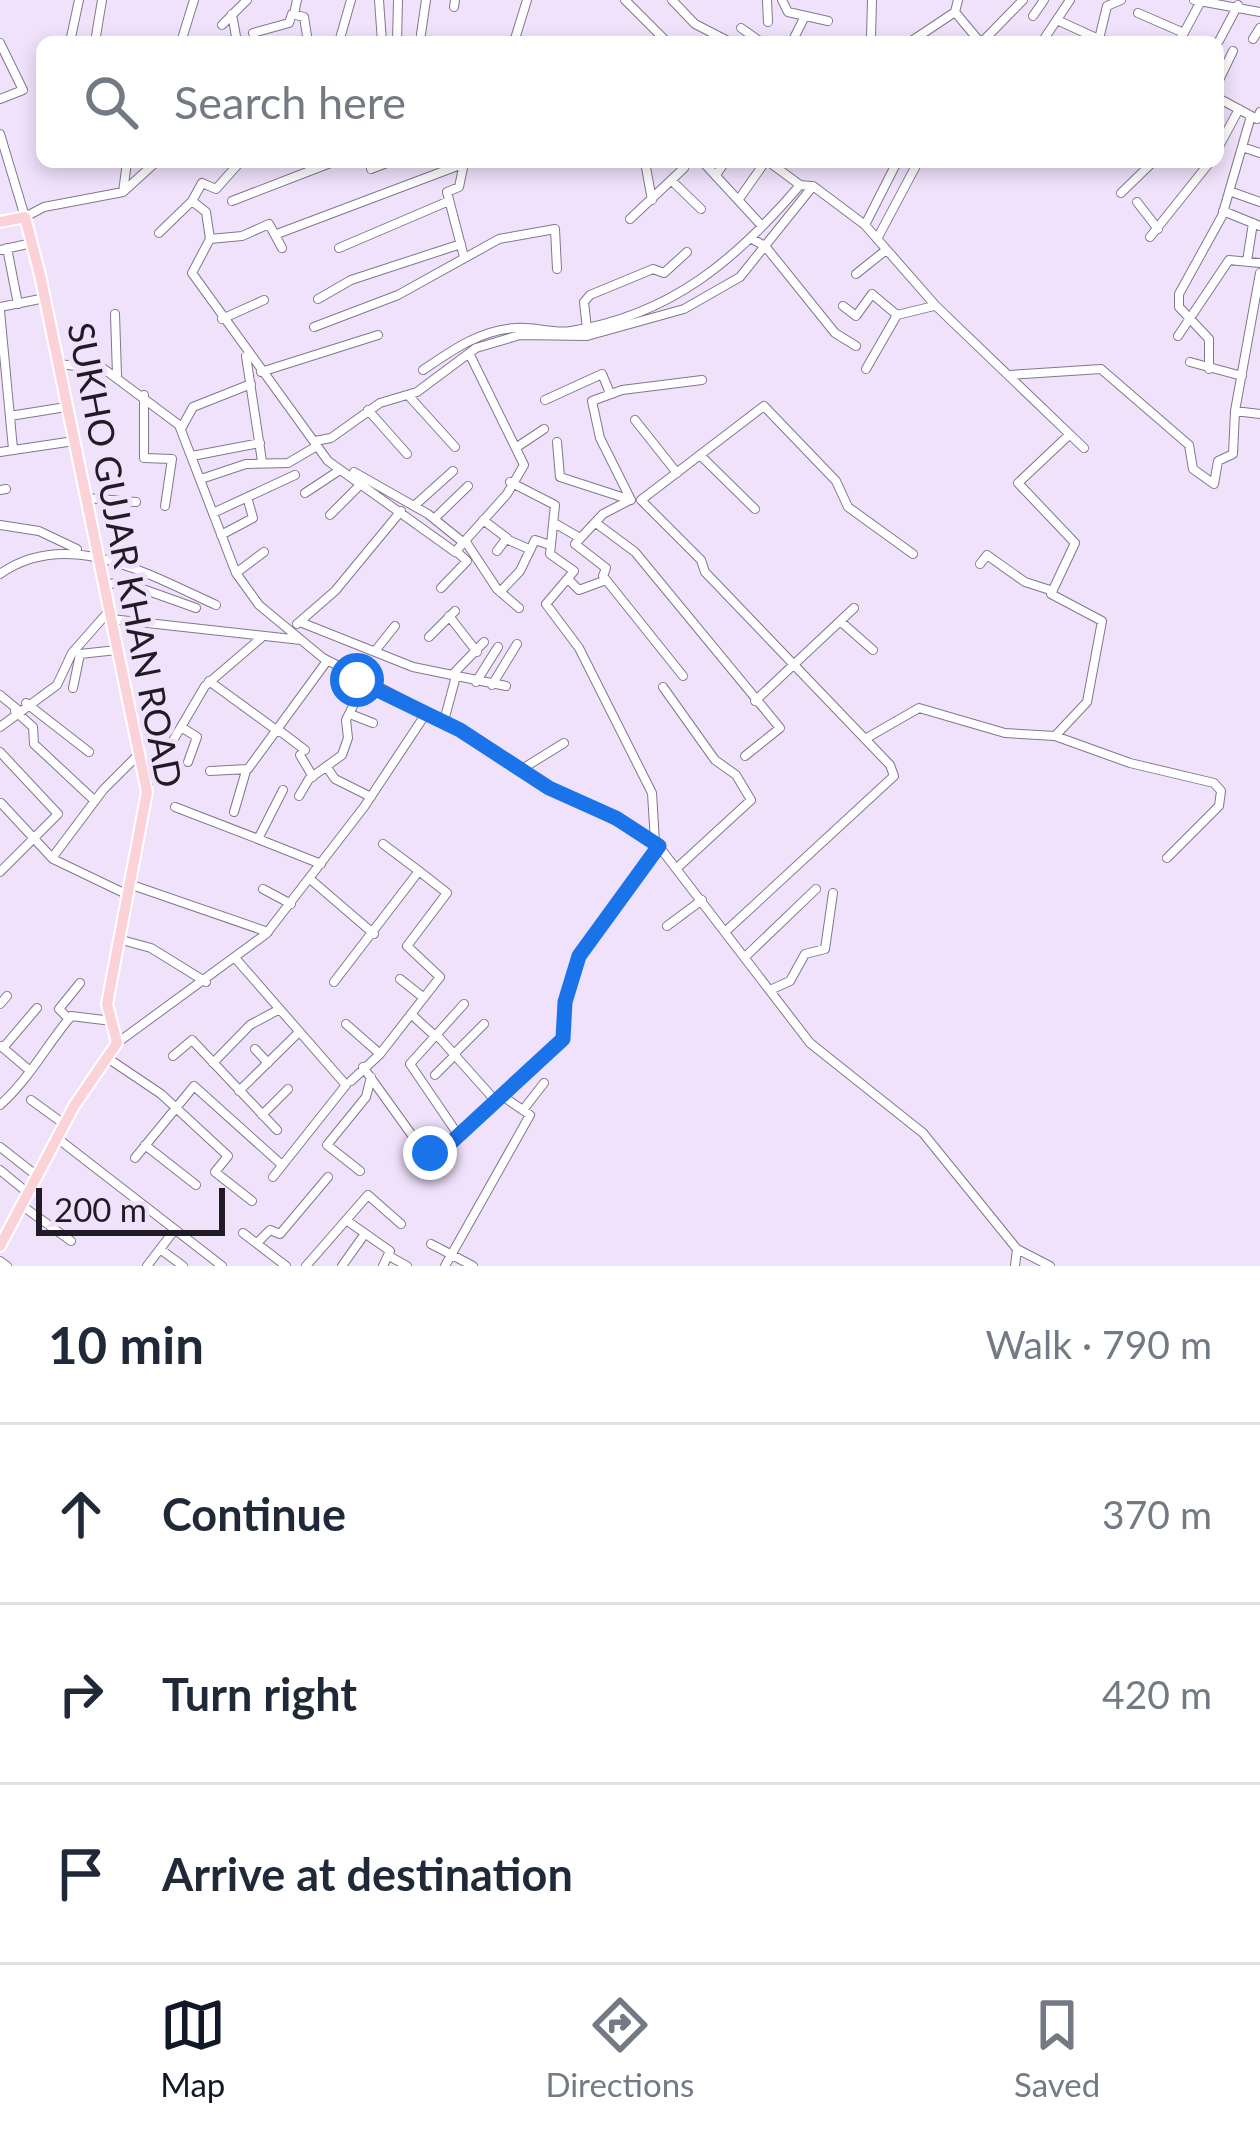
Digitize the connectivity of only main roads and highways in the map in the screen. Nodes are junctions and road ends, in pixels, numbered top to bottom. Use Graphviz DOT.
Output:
graph roads {
  1 [pos="0,222"];
  2 [pos="0,1246"];
  1 -- 2 [label="main road, SUKHO GUJAR KHAN ROAD"];
}
